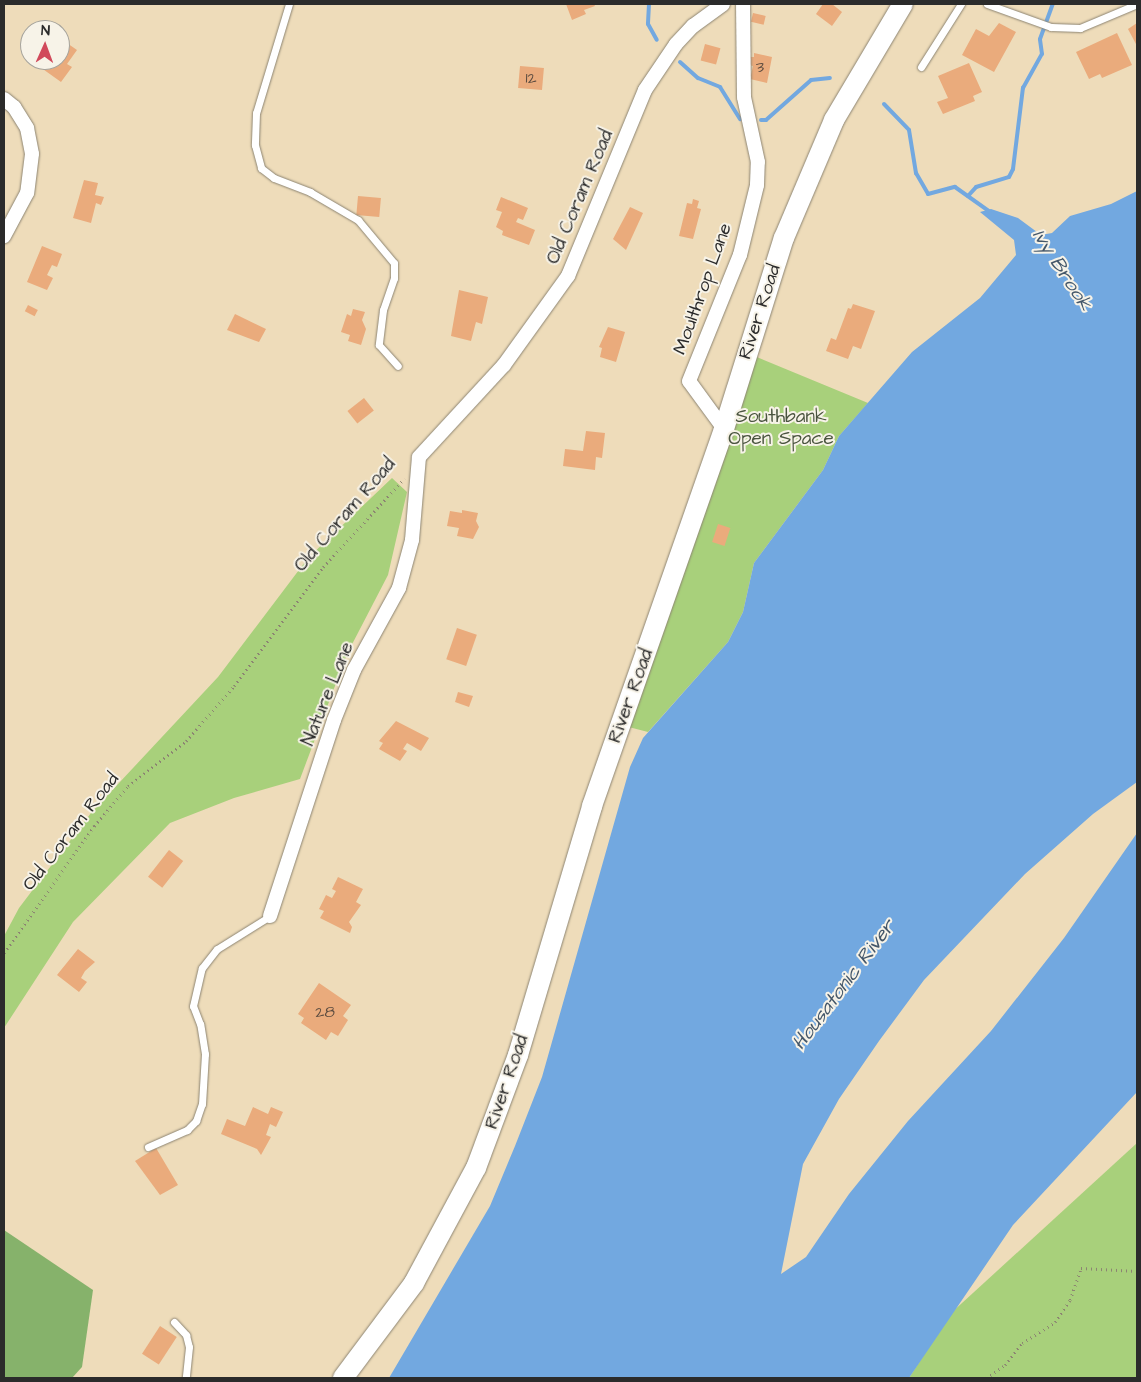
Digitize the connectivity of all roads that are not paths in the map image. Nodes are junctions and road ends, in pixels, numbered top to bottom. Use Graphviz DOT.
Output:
graph roads {
  1 [pos="289,4"];
  2 [pos="723,4"];
  3 [pos="743,4"];
  4 [pos="903,4"];
  5 [pos="961,4"];
  6 [pos="987,4"];
  7 [pos="1137,4"];
  8 [pos="920,67"];
  9 [pos="4,99"];
  10 [pos="4,236"];
  11 [pos="398,366"];
  12 [pos="724,428"];
  13 [pos="419,457"];
  14 [pos="270,916"];
  15 [pos="148,1147"];
  16 [pos="174,1322"];
  17 [pos="186,1378"];
  18 [pos="343,1378"];
  1 -- 11 [label="lane"];
  2 -- 13 [label="street, Old Coram Road"];
  3 -- 12 [label="street, Moulthrop Lane"];
  4 -- 12 [label="main road, River Road"];
  5 -- 8 [label="lane"];
  6 -- 7 [label="lane"];
  9 -- 10 [label="street"];
  12 -- 18 [label="main road, River Road"];
  13 -- 14 [label="street, Nature Lane"];
  14 -- 15 [label="lane"];
  16 -- 17 [label="lane"];
}
